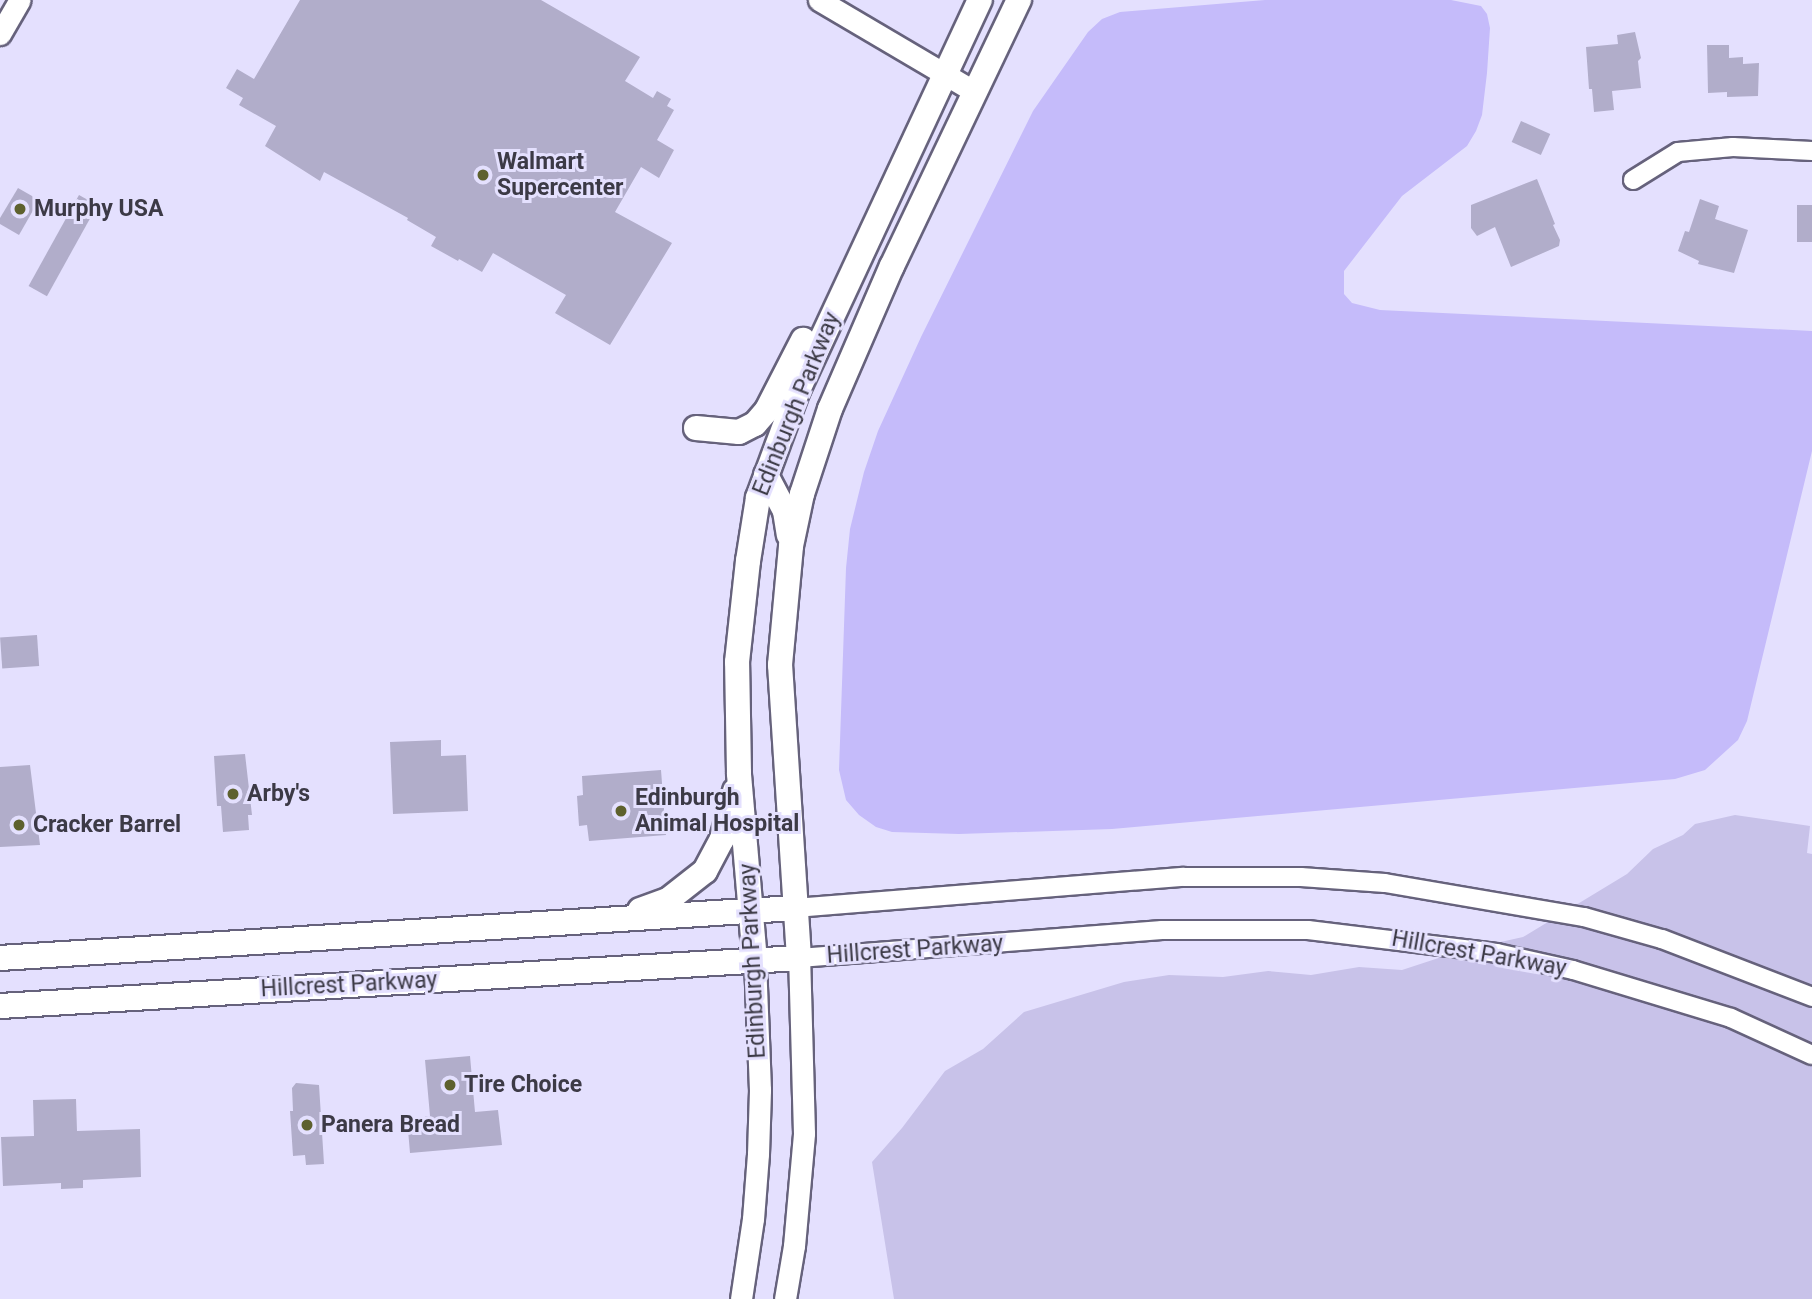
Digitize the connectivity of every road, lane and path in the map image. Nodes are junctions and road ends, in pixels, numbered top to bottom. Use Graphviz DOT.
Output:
graph roads {
  1 [pos="20,0"];
  2 [pos="819,0"];
  3 [pos="980,0"];
  4 [pos="1019,0"];
  5 [pos="0,33"];
  6 [pos="945,75"];
  7 [pos="975,92"];
  8 [pos="1812,151"];
  9 [pos="1633,180"];
  10 [pos="870,233"];
  11 [pos="696,428"];
  12 [pos="766,475"];
  13 [pos="791,546"];
  14 [pos="739,774"];
  15 [pos="795,908"];
  16 [pos="752,911"];
  17 [pos="585,921"];
  18 [pos="0,958"];
  19 [pos="799,958"];
  20 [pos="755,961"];
  21 [pos="1812,997"];
  22 [pos="0,1006"];
  23 [pos="1812,1055"];
  24 [pos="741,1299"];
  25 [pos="785,1299"];
  1 -- 5 [label="street"];
  2 -- 6 [label="street"];
  3 -- 6 [label="main road, Edinburgh Parkway"];
  4 -- 7 [label="main road, Edinburgh Parkway"];
  6 -- 7 [label="street"];
  6 -- 10 [label="main road, Edinburgh Parkway"];
  7 -- 13 [label="main road, Edinburgh Parkway"];
  8 -- 9 [label="street"];
  10 -- 11 [label="main road"];
  10 -- 12 [label="main road, Edinburgh Parkway"];
  12 -- 13 [label="main road"];
  12 -- 14 [label="main road, Edinburgh Parkway"];
  13 -- 15 [label="main road, Edinburgh Parkway"];
  14 -- 16 [label="main road, Edinburgh Parkway"];
  14 -- 17 [label="main road"];
  15 -- 16 [label="main road, Hillcrest Parkway"];
  15 -- 19 [label="main road, Edinburgh Parkway"];
  15 -- 21 [label="street, Hillcrest Parkway"];
  16 -- 17 [label="main road, Hillcrest Parkway"];
  16 -- 20 [label="main road, Edinburgh Parkway"];
  17 -- 18 [label="main road, Hillcrest Parkway"];
  19 -- 20 [label="main road, Hillcrest Parkway"];
  19 -- 23 [label="street, Hillcrest Parkway"];
  19 -- 25 [label="street, Edinburgh Parkway"];
  20 -- 22 [label="main road, Hillcrest Parkway"];
  20 -- 24 [label="street, Edinburgh Parkway"];
}
